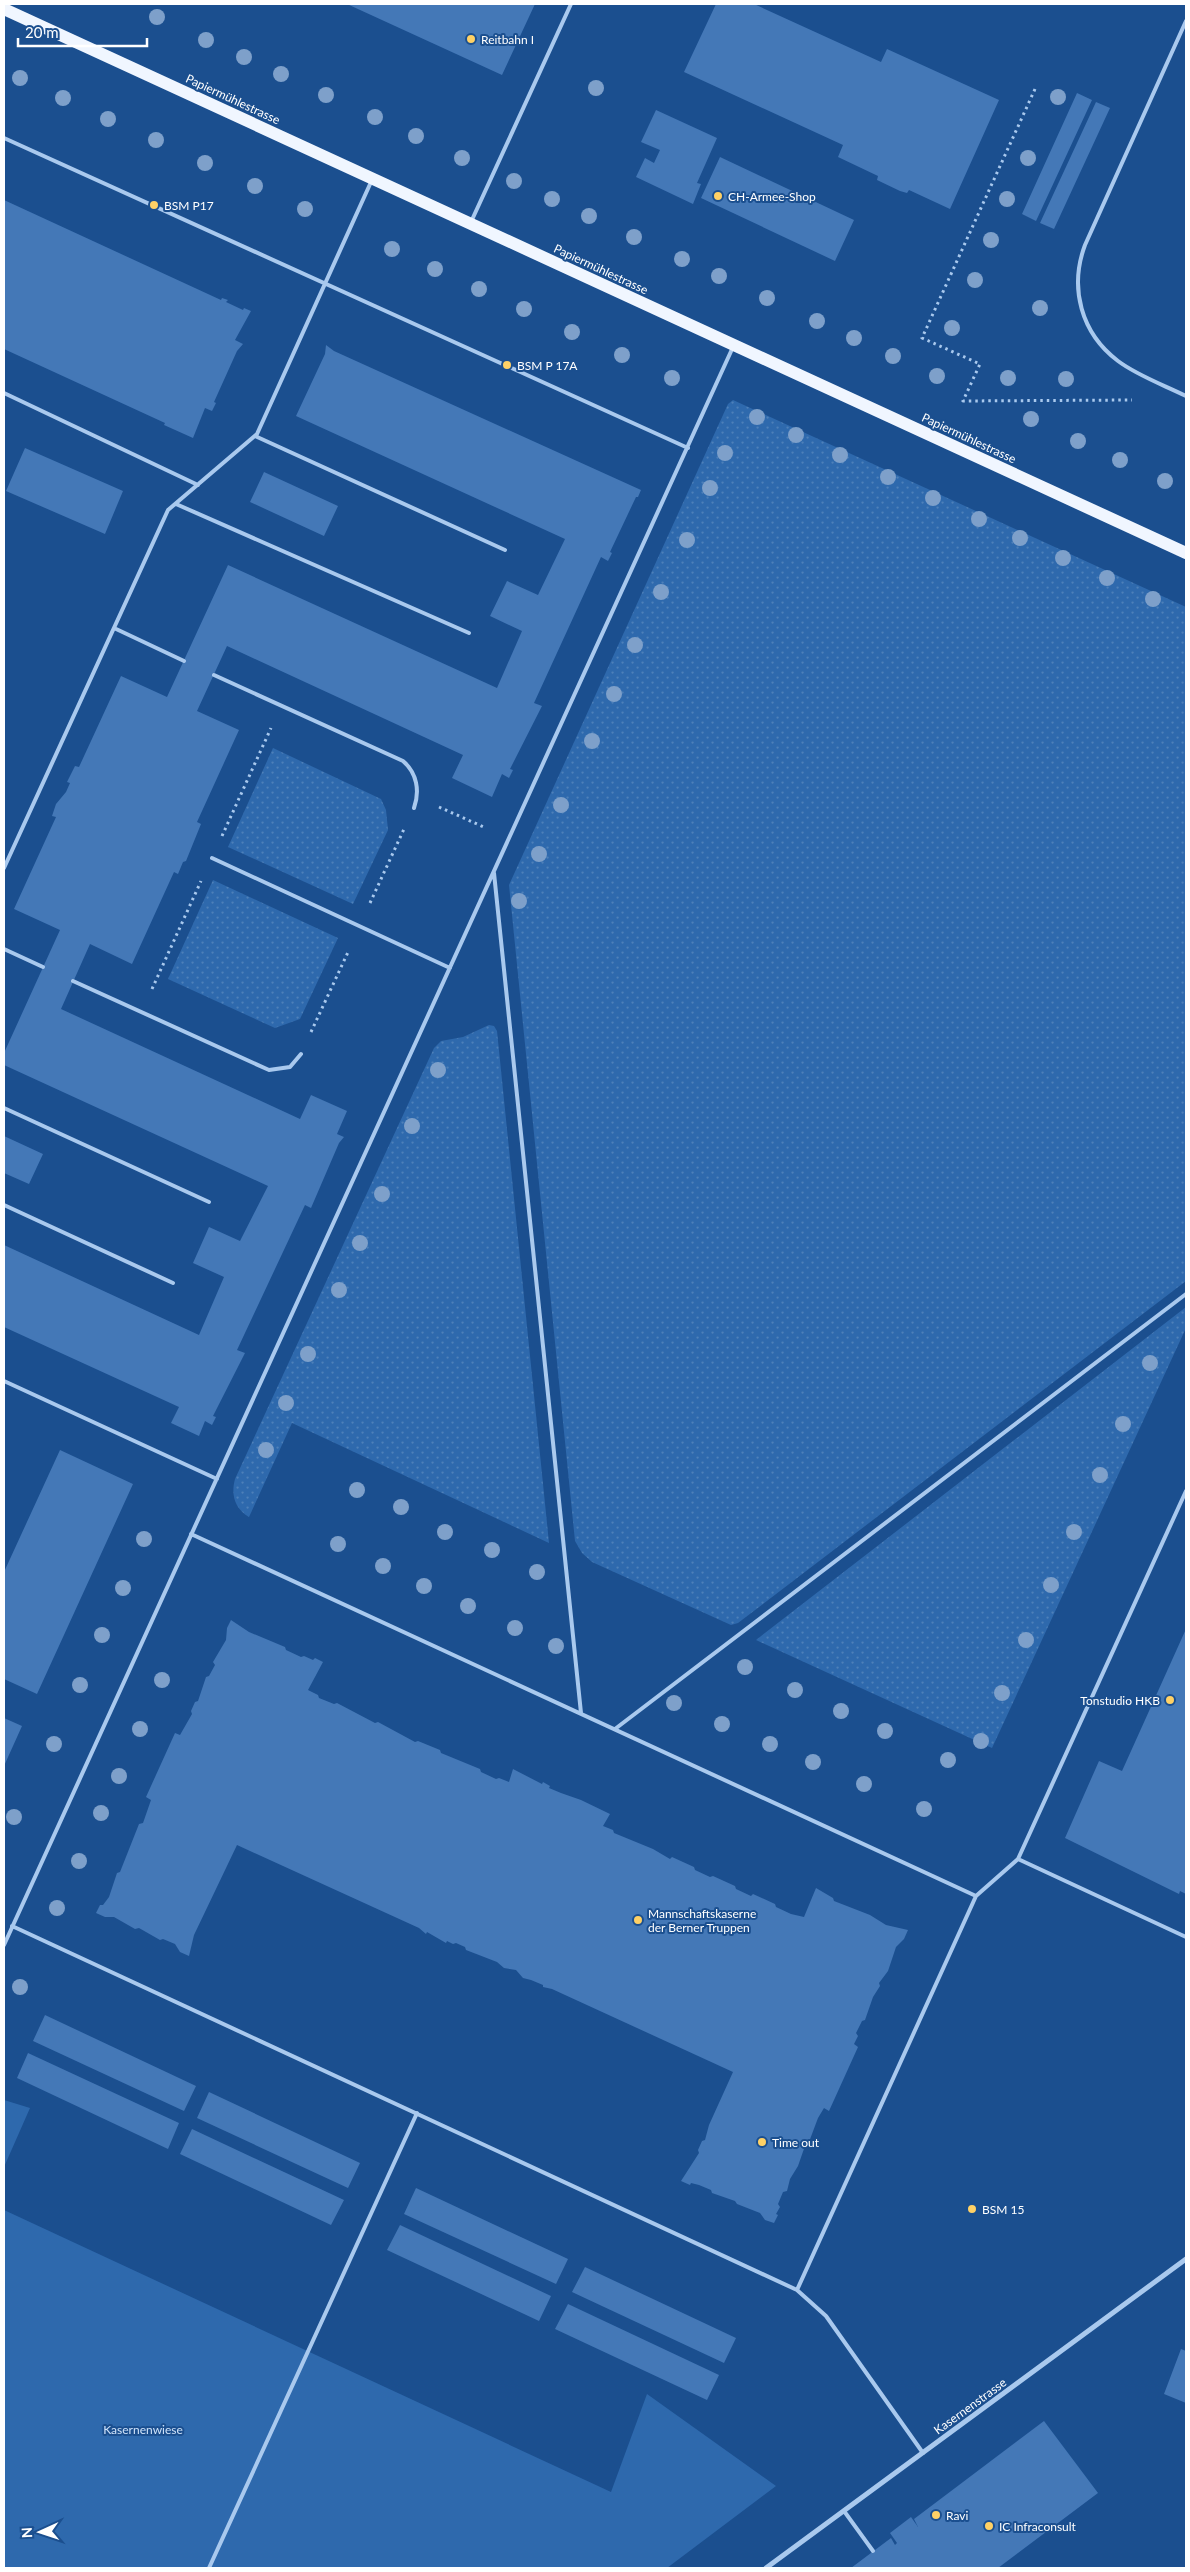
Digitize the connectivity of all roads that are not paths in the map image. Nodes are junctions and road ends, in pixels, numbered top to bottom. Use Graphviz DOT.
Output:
graph roads {
  1 [pos="571,4"];
  2 [pos="4,9"];
  3 [pos="1186,21"];
  4 [pos="4,138"];
  5 [pos="372,178"];
  6 [pos="470,224"];
  7 [pos="325,284"];
  8 [pos="734,345"];
  9 [pos="4,393"];
  10 [pos="1186,396"];
  11 [pos="255,436"];
  12 [pos="688,448"];
  13 [pos="198,484"];
  14 [pos="176,504"];
  15 [pos="505,550"];
  16 [pos="1186,553"];
  17 [pos="114,628"];
  18 [pos="469,633"];
  19 [pos="184,660"];
  20 [pos="214,675"];
  21 [pos="414,808"];
  22 [pos="212,858"];
  23 [pos="4,868"];
  24 [pos="494,871"];
  25 [pos="4,948"];
  26 [pos="43,967"];
  27 [pos="450,968"];
  28 [pos="74,981"];
  29 [pos="301,1054"];
  30 [pos="4,1108"];
  31 [pos="210,1202"];
  32 [pos="4,1205"];
  33 [pos="173,1283"];
  34 [pos="1186,1294"];
  35 [pos="4,1381"];
  36 [pos="217,1478"];
  37 [pos="1186,1491"];
  38 [pos="191,1534"];
  39 [pos="581,1714"];
  40 [pos="615,1729"];
  41 [pos="1018,1860"];
  42 [pos="976,1896"];
  43 [pos="12,1926"];
  44 [pos="1186,1937"];
  45 [pos="4,1945"];
  46 [pos="417,2113"];
  47 [pos="1186,2260"];
  48 [pos="797,2290"];
  49 [pos="923,2453"];
  50 [pos="844,2511"];
  51 [pos="873,2551"];
  52 [pos="209,2568"];
  53 [pos="766,2568"];
  1 -- 6 [label="lane"];
  2 -- 5 [label="main road, Papiermühlestrasse"];
  3 -- 10 [label="lane"];
  4 -- 7 [label="lane"];
  5 -- 6 [label="main road, Papiermühlestrasse"];
  5 -- 7 [label="lane"];
  6 -- 8 [label="main road, Papiermühlestrasse"];
  7 -- 11 [label="lane"];
  7 -- 12 [label="lane"];
  8 -- 12 [label="lane"];
  8 -- 16 [label="main road, Papiermühlestrasse"];
  9 -- 13 [label="lane"];
  11 -- 13 [label="lane"];
  11 -- 15 [label="lane"];
  12 -- 24 [label="lane"];
  13 -- 14 [label="lane"];
  14 -- 17 [label="lane"];
  14 -- 18 [label="lane"];
  17 -- 19 [label="lane"];
  17 -- 23 [label="lane"];
  20 -- 21 [label="lane"];
  22 -- 27 [label="lane"];
  24 -- 27 [label="lane"];
  24 -- 39 [label="lane"];
  25 -- 26 [label="lane"];
  27 -- 36 [label="lane"];
  28 -- 29 [label="lane"];
  30 -- 31 [label="lane"];
  32 -- 33 [label="lane"];
  34 -- 40 [label="lane"];
  35 -- 36 [label="lane"];
  36 -- 38 [label="lane"];
  37 -- 41 [label="lane"];
  38 -- 39 [label="lane"];
  38 -- 43 [label="lane"];
  39 -- 40 [label="lane"];
  40 -- 42 [label="lane"];
  41 -- 42 [label="lane"];
  41 -- 44 [label="lane"];
  42 -- 48 [label="lane"];
  43 -- 45 [label="lane"];
  43 -- 46 [label="lane"];
  46 -- 48 [label="lane"];
  46 -- 52 [label="lane"];
  47 -- 49 [label="street, Kasernenstrasse"];
  48 -- 49 [label="lane"];
  49 -- 50 [label="street, Kasernenstrasse"];
  50 -- 51 [label="lane"];
  50 -- 53 [label="street, Kasernenstrasse"];
}
